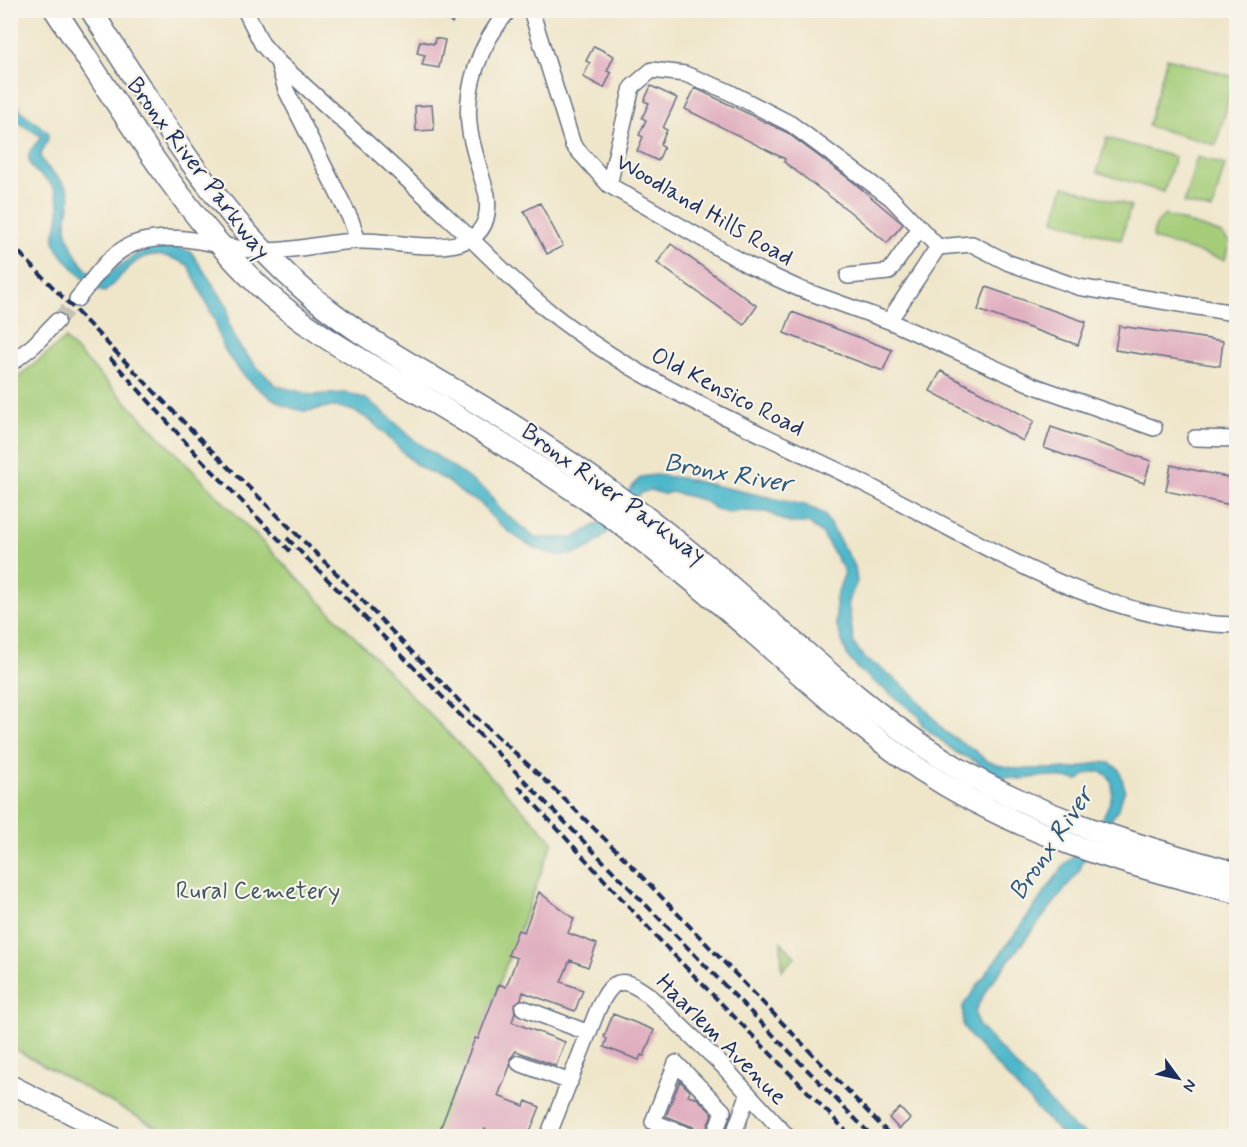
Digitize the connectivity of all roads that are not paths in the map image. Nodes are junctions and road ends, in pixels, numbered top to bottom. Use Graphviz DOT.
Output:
graph roads {
  1 [pos="55,10"];
  2 [pos="91,10"];
  3 [pos="245,10"];
  4 [pos="509,10"];
  5 [pos="531,10"];
  6 [pos="278,62"];
  7 [pos="609,185"];
  8 [pos="920,228"];
  9 [pos="471,238"];
  10 [pos="358,241"];
  11 [pos="221,246"];
  12 [pos="938,247"];
  13 [pos="264,251"];
  14 [pos="889,272"];
  15 [pos="848,276"];
  16 [pos="914,282"];
  17 [pos="81,294"];
  18 [pos="1234,314"];
  19 [pos="57,321"];
  20 [pos="889,321"];
  21 [pos="10,364"];
  22 [pos="1154,428"];
  23 [pos="1196,438"];
  24 [pos="1236,439"];
  25 [pos="1236,625"];
  26 [pos="1236,873"];
  27 [pos="1236,892"];
  28 [pos="523,1008"];
  29 [pos="589,1033"];
  30 [pos="519,1063"];
  31 [pos="570,1082"];
  32 [pos="10,1084"];
  33 [pos="748,1095"];
  34 [pos="113,1137"];
  35 [pos="548,1137"];
  36 [pos="690,1137"];
  37 [pos="714,1137"];
  38 [pos="733,1137"];
  39 [pos="787,1137"];
  1 -- 11 [label="highway, Bronx River Parkway"];
  2 -- 13 [label="highway, Bronx River Parkway"];
  3 -- 6 [label="street, Old Kensico Road"];
  4 -- 9 [label="street"];
  5 -- 7 [label="street, Woodland Hills Road"];
  6 -- 9 [label="street, Old Kensico Road"];
  6 -- 10 [label="street, Old Kensico Road"];
  7 -- 8 [label="street"];
  7 -- 20 [label="street, Woodland Hills Road"];
  8 -- 12 [label="street"];
  8 -- 14 [label="street"];
  9 -- 10 [label="street"];
  9 -- 25 [label="street, Old Kensico Road"];
  10 -- 13 [label="street"];
  11 -- 13 [label="street"];
  11 -- 17 [label="street"];
  11 -- 27 [label="highway, Bronx River Parkway"];
  12 -- 16 [label="street"];
  12 -- 18 [label="street"];
  13 -- 26 [label="highway, Bronx River Parkway"];
  14 -- 15 [label="street"];
  14 -- 16 [label="street"];
  16 -- 20 [label="street"];
  19 -- 21 [label="street"];
  20 -- 22 [label="street, Woodland Hills Road"];
  23 -- 24 [label="street"];
  28 -- 29 [label="street"];
  29 -- 31 [label="street"];
  29 -- 33 [label="street, Haarlem Avenue"];
  30 -- 31 [label="street"];
  31 -- 35 [label="street"];
  32 -- 34 [label="main road"];
  33 -- 38 [label="street"];
  33 -- 39 [label="street, Haarlem Avenue"];
  36 -- 37 [label="street"];
}
